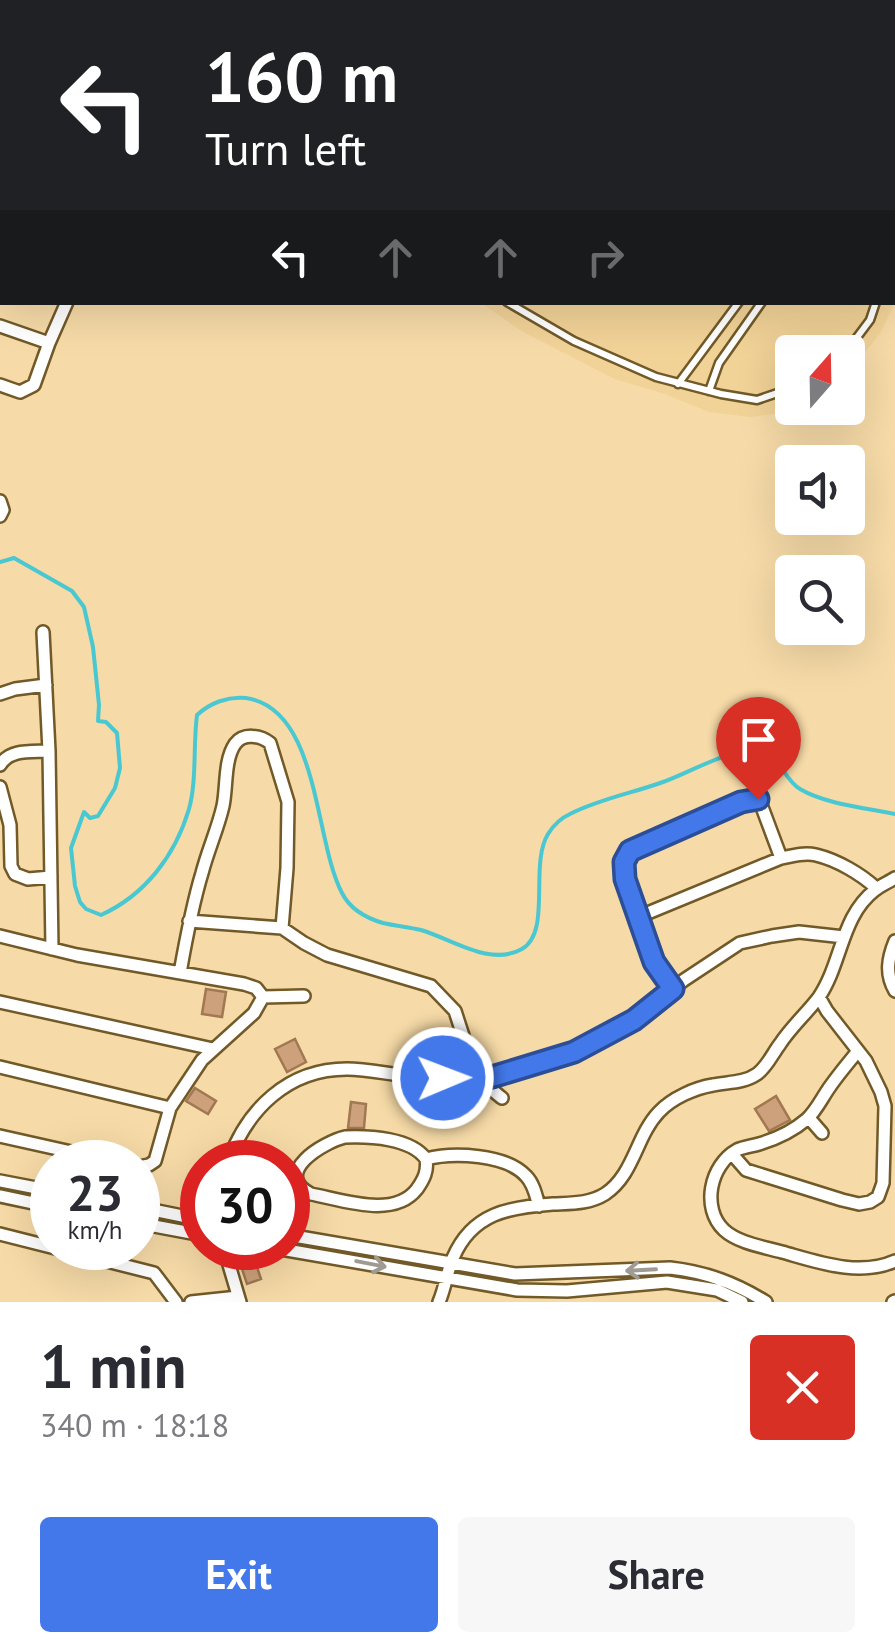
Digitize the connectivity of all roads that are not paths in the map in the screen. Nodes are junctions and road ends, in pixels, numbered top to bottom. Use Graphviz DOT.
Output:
graph roads {
  1 [pos="65,305"];
  2 [pos="512,305"];
  3 [pos="737,305"];
  4 [pos="760,305"];
  5 [pos="875,305"];
  6 [pos="0,326"];
  7 [pos="859,335"];
  8 [pos="49,343"];
  9 [pos="678,384"];
  10 [pos="0,385"];
  11 [pos="708,390"];
  12 [pos="775,394"];
  13 [pos="0,501"];
  14 [pos="0,516"];
  15 [pos="43,632"];
  16 [pos="46,686"];
  17 [pos="0,694"];
  18 [pos="48,751"];
  19 [pos="0,765"];
  20 [pos="0,786"];
  21 [pos="781,858"];
  22 [pos="51,878"];
  23 [pos="895,878"];
  24 [pos="876,888"];
  25 [pos="638,917"];
  26 [pos="189,921"];
  27 [pos="282,928"];
  28 [pos="0,936"];
  29 [pos="844,936"];
  30 [pos="895,941"];
  31 [pos="52,949"];
  32 [pos="180,973"];
  33 [pos="673,989"];
  34 [pos="895,991"];
  35 [pos="304,996"];
  36 [pos="819,996"];
  37 [pos="263,997"];
  38 [pos="0,1002"];
  39 [pos="213,1050"];
  40 [pos="858,1051"];
  41 [pos="0,1067"];
  42 [pos="476,1079"];
  43 [pos="502,1098"];
  44 [pos="170,1108"];
  45 [pos="809,1118"];
  46 [pos="822,1133"];
  47 [pos="0,1136"];
  48 [pos="238,1140"];
  49 [pos="30,1143"];
  50 [pos="160,1143"];
  51 [pos="732,1154"];
  52 [pos="426,1159"];
  53 [pos="0,1181"];
  54 [pos="30,1187"];
  55 [pos="0,1196"];
  56 [pos="30,1202"];
  57 [pos="539,1206"];
  58 [pos="0,1234"];
  59 [pos="310,1239"];
  60 [pos="310,1254"];
  61 [pos="895,1261"];
  62 [pos="451,1263"];
  63 [pos="230,1270"];
  64 [pos="448,1279"];
  65 [pos="239,1299"];
  66 [pos="176,1302"];
  67 [pos="191,1302"];
  68 [pos="439,1302"];
  69 [pos="742,1302"];
  70 [pos="766,1302"];
  1 -- 8 [label="street"];
  2 -- 9 [label="lane"];
  3 -- 9 [label="lane"];
  4 -- 11 [label="lane"];
  5 -- 7 [label="lane"];
  6 -- 8 [label="street"];
  8 -- 10 [label="street"];
  9 -- 11 [label="lane"];
  11 -- 12 [label="lane"];
  13 -- 14 [label="street"];
  15 -- 16 [label="street"];
  16 -- 17 [label="street"];
  16 -- 18 [label="street"];
  18 -- 19 [label="street"];
  18 -- 22 [label="street"];
  20 -- 22 [label="street"];
  21 -- 24 [label="street"];
  21 -- 25 [label="street"];
  21 -- 25 [label="street"];
  22 -- 31 [label="street"];
  23 -- 24 [label="street"];
  24 -- 29 [label="street"];
  25 -- 33 [label="street"];
  26 -- 27 [label="street"];
  26 -- 27 [label="street"];
  26 -- 32 [label="street"];
  27 -- 42 [label="street"];
  28 -- 31 [label="street"];
  29 -- 33 [label="street"];
  29 -- 36 [label="street"];
  30 -- 34 [label="street"];
  31 -- 32 [label="street"];
  32 -- 37 [label="street"];
  33 -- 42 [label="street"];
  35 -- 37 [label="street"];
  36 -- 40 [label="street"];
  36 -- 57 [label="street"];
  37 -- 39 [label="street"];
  38 -- 39 [label="street"];
  39 -- 44 [label="street"];
  40 -- 45 [label="street"];
  40 -- 51 [label="street"];
  41 -- 44 [label="street"];
  42 -- 43 [label="street"];
  42 -- 48 [label="street"];
  44 -- 50 [label="street"];
  45 -- 46 [label="street"];
  45 -- 51 [label="street"];
  47 -- 49 [label="street"];
  51 -- 61 [label="street"];
  52 -- 52 [label="street"];
  52 -- 57 [label="street"];
  53 -- 54 [label="street"];
  55 -- 56 [label="street"];
  57 -- 62 [label="street"];
  58 -- 66 [label="street"];
  59 -- 62 [label="street"];
  60 -- 64 [label="street, one-way"];
  62 -- 64 [label="street"];
  70 -- 62 [label="street, one-way"];
  63 -- 65 [label="street"];
  64 -- 68 [label="street"];
  64 -- 69 [label="street"];
  65 -- 67 [label="street"];
}
